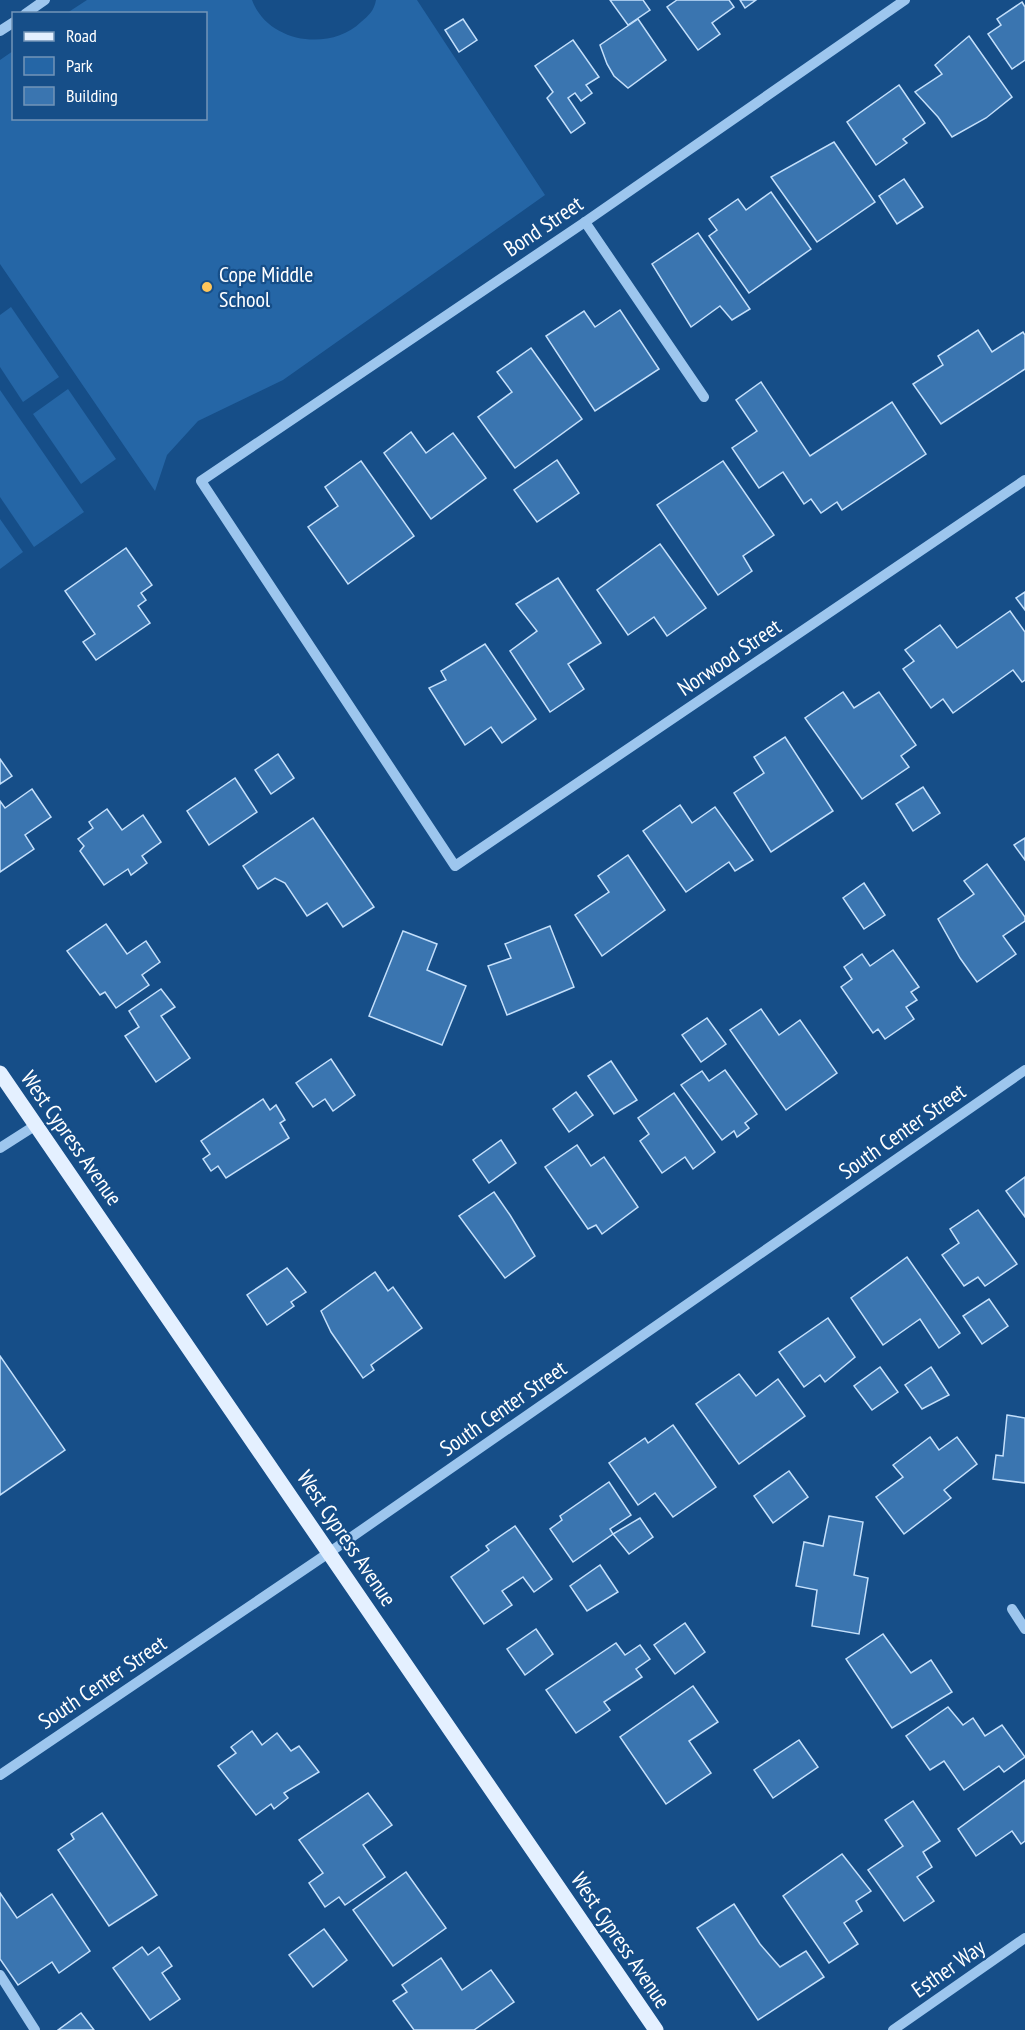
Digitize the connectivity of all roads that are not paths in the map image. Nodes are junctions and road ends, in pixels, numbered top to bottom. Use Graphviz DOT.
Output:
graph roads {
  1 [pos="45,0"];
  2 [pos="905,0"];
  3 [pos="28,12"];
  4 [pos="585,222"];
  5 [pos="704,397"];
  6 [pos="1025,480"];
  7 [pos="455,866"];
  8 [pos="1025,1070"];
  9 [pos="0,1073"];
  10 [pos="36,1125"];
  11 [pos="0,1148"];
  12 [pos="330,1552"];
  13 [pos="1012,1609"];
  14 [pos="1025,1629"];
  15 [pos="0,1775"];
  16 [pos="1025,1938"];
  17 [pos="0,1975"];
  18 [pos="35,2030"];
  19 [pos="656,2030"];
  20 [pos="893,2030"];
  1 -- 3 [label="street"];
  2 -- 4 [label="street, Bond Street"];
  4 -- 5 [label="street"];
  4 -- 7 [label="street, Bond Street"];
  6 -- 7 [label="street, Norwood Street"];
  8 -- 12 [label="street, South Center Street"];
  9 -- 10 [label="main road, West Cypress Avenue"];
  10 -- 11 [label="street"];
  10 -- 12 [label="main road, West Cypress Avenue"];
  12 -- 15 [label="street, South Center Street"];
  12 -- 19 [label="main road, West Cypress Avenue"];
  13 -- 14 [label="street"];
  16 -- 20 [label="street, Esther Way"];
  17 -- 18 [label="street"];
}
